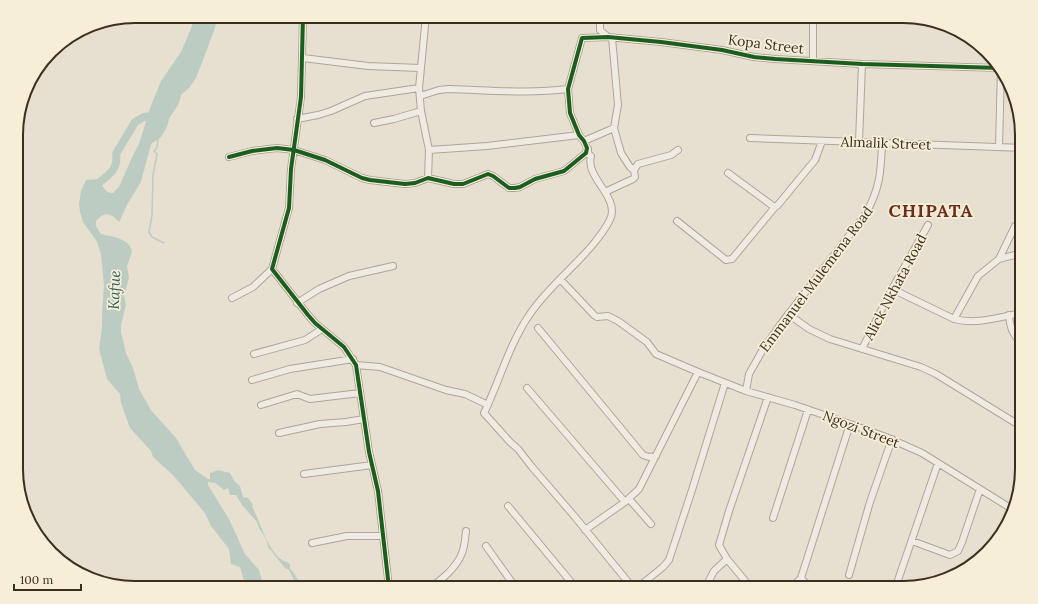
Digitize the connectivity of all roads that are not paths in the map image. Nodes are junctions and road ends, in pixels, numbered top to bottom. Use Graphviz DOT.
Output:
graph roads {
  1 [pos="303,23"];
  2 [pos="425,23"];
  3 [pos="600,23"];
  4 [pos="813,23"];
  5 [pos="610,38"];
  6 [pos="302,58"];
  7 [pos="812,61"];
  8 [pos="862,64"];
  9 [pos="420,68"];
  10 [pos="992,68"];
  11 [pos="1001,81"];
  12 [pos="419,88"];
  13 [pos="568,89"];
  14 [pos="420,96"];
  15 [pos="421,111"];
  16 [pos="297,119"];
  17 [pos="374,123"];
  18 [pos="614,128"];
  19 [pos="579,135"];
  20 [pos="750,138"];
  21 [pos="584,141"];
  22 [pos="822,141"];
  23 [pos="858,142"];
  24 [pos="882,143"];
  25 [pos="999,147"];
  26 [pos="587,148"];
  27 [pos="1015,148"];
  28 [pos="294,150"];
  29 [pos="429,150"];
  30 [pos="678,150"];
  31 [pos="229,157"];
  32 [pos="634,170"];
  33 [pos="728,173"];
  34 [pos="428,178"];
  35 [pos="605,192"];
  36 [pos="775,206"];
  37 [pos="677,221"];
  38 [pos="928,225"];
  39 [pos="1015,226"];
  40 [pos="1015,255"];
  41 [pos="999,259"];
  42 [pos="393,266"];
  43 [pos="272,269"];
  44 [pos="560,279"];
  45 [pos="892,289"];
  46 [pos="232,298"];
  47 [pos="297,303"];
  48 [pos="788,314"];
  49 [pos="1015,314"];
  50 [pos="1010,315"];
  51 [pos="954,319"];
  52 [pos="538,328"];
  53 [pos="322,329"];
  54 [pos="1015,338"];
  55 [pos="862,349"];
  56 [pos="254,354"];
  57 [pos="354,362"];
  58 [pos="698,372"];
  59 [pos="252,380"];
  60 [pos="725,383"];
  61 [pos="527,388"];
  62 [pos="746,390"];
  63 [pos="360,393"];
  64 [pos="768,397"];
  65 [pos="261,405"];
  66 [pos="488,405"];
  67 [pos="808,410"];
  68 [pos="364,419"];
  69 [pos="1015,423"];
  70 [pos="850,424"];
  71 [pos="279,433"];
  72 [pos="892,440"];
  73 [pos="656,456"];
  74 [pos="938,464"];
  75 [pos="372,465"];
  76 [pos="304,474"];
  77 [pos="980,489"];
  78 [pos="627,500"];
  79 [pos="508,506"];
  80 [pos="1008,507"];
  81 [pos="774,518"];
  82 [pos="650,524"];
  83 [pos="585,530"];
  84 [pos="466,531"];
  85 [pos="382,536"];
  86 [pos="912,541"];
  87 [pos="312,543"];
  88 [pos="486,546"];
  89 [pos="727,559"];
  90 [pos="849,575"];
  91 [pos="801,578"];
  92 [pos="388,581"];
  93 [pos="440,581"];
  94 [pos="511,581"];
  95 [pos="570,581"];
  96 [pos="627,581"];
  97 [pos="646,581"];
  98 [pos="709,581"];
  99 [pos="745,581"];
  100 [pos="798,581"];
  101 [pos="804,581"];
  102 [pos="898,581"];
  1 -- 6 [label="street"];
  2 -- 9 [label="street"];
  3 -- 5 [label="street"];
  4 -- 7 [label="street"];
  5 -- 7 [label="street, Kopa Street"];
  5 -- 13 [label="street, Kopa Street"];
  5 -- 18 [label="street"];
  6 -- 9 [label="street"];
  6 -- 16 [label="street"];
  7 -- 8 [label="street, Kopa Street"];
  8 -- 10 [label="street, Kopa Street"];
  8 -- 23 [label="street"];
  9 -- 12 [label="street"];
  11 -- 25 [label="street"];
  12 -- 14 [label="street"];
  12 -- 16 [label="street"];
  13 -- 14 [label="street"];
  13 -- 19 [label="street"];
  14 -- 15 [label="street"];
  15 -- 17 [label="street"];
  15 -- 29 [label="street"];
  16 -- 28 [label="street"];
  18 -- 21 [label="street"];
  18 -- 32 [label="street"];
  19 -- 21 [label="street"];
  19 -- 29 [label="street"];
  20 -- 22 [label="street, Almalik Street"];
  21 -- 26 [label="street"];
  22 -- 23 [label="street, Almalik Street"];
  22 -- 36 [label="street"];
  23 -- 24 [label="street, Almalik Street"];
  24 -- 25 [label="street, Almalik Street"];
  24 -- 48 [label="street, Emmanuel Mulemena Road"];
  25 -- 27 [label="street, Almalik Street"];
  26 -- 34 [label="street"];
  26 -- 35 [label="street"];
  28 -- 31 [label="street"];
  28 -- 34 [label="street"];
  28 -- 43 [label="street"];
  29 -- 34 [label="street"];
  30 -- 32 [label="street"];
  32 -- 35 [label="street"];
  33 -- 36 [label="street"];
  35 -- 44 [label="street"];
  36 -- 37 [label="street"];
  38 -- 45 [label="street, Alick Nkhata Road"];
  39 -- 41 [label="street"];
  40 -- 41 [label="street"];
  41 -- 51 [label="street"];
  42 -- 47 [label="street"];
  43 -- 46 [label="street"];
  43 -- 47 [label="street"];
  44 -- 58 [label="street, Ngozi Street"];
  44 -- 66 [label="street"];
  45 -- 51 [label="street"];
  45 -- 55 [label="street, Alick Nkhata Road"];
  47 -- 53 [label="street"];
  48 -- 55 [label="street"];
  48 -- 62 [label="street, Emmanuel Mulemena Road"];
  49 -- 50 [label="street"];
  50 -- 51 [label="street"];
  50 -- 54 [label="street"];
  52 -- 73 [label="street"];
  53 -- 56 [label="street"];
  53 -- 57 [label="street"];
  55 -- 69 [label="street"];
  57 -- 59 [label="street"];
  57 -- 63 [label="street"];
  57 -- 66 [label="street"];
  58 -- 60 [label="street, Ngozi Street"];
  58 -- 73 [label="street"];
  60 -- 62 [label="street, Ngozi Street"];
  60 -- 97 [label="street"];
  61 -- 78 [label="street"];
  62 -- 64 [label="street, Ngozi Street"];
  63 -- 65 [label="street"];
  63 -- 68 [label="street"];
  64 -- 67 [label="street, Ngozi Street"];
  64 -- 89 [label="street"];
  66 -- 83 [label="street"];
  67 -- 70 [label="street, Ngozi Street"];
  67 -- 81 [label="street"];
  68 -- 71 [label="street"];
  68 -- 75 [label="street"];
  70 -- 72 [label="street, Ngozi Street"];
  70 -- 91 [label="street"];
  72 -- 74 [label="street, Ngozi Street"];
  72 -- 90 [label="street"];
  73 -- 78 [label="street"];
  74 -- 77 [label="street, Ngozi Street"];
  74 -- 86 [label="street"];
  75 -- 76 [label="street"];
  75 -- 85 [label="street"];
  77 -- 80 [label="street, Ngozi Street"];
  77 -- 86 [label="street"];
  78 -- 82 [label="street"];
  78 -- 83 [label="street"];
  79 -- 95 [label="street"];
  83 -- 96 [label="street"];
  84 -- 93 [label="street"];
  85 -- 87 [label="street"];
  85 -- 92 [label="street"];
  86 -- 102 [label="street"];
  88 -- 94 [label="street"];
  89 -- 98 [label="street"];
  89 -- 99 [label="street"];
  91 -- 100 [label="street"];
  91 -- 101 [label="street"];
}
